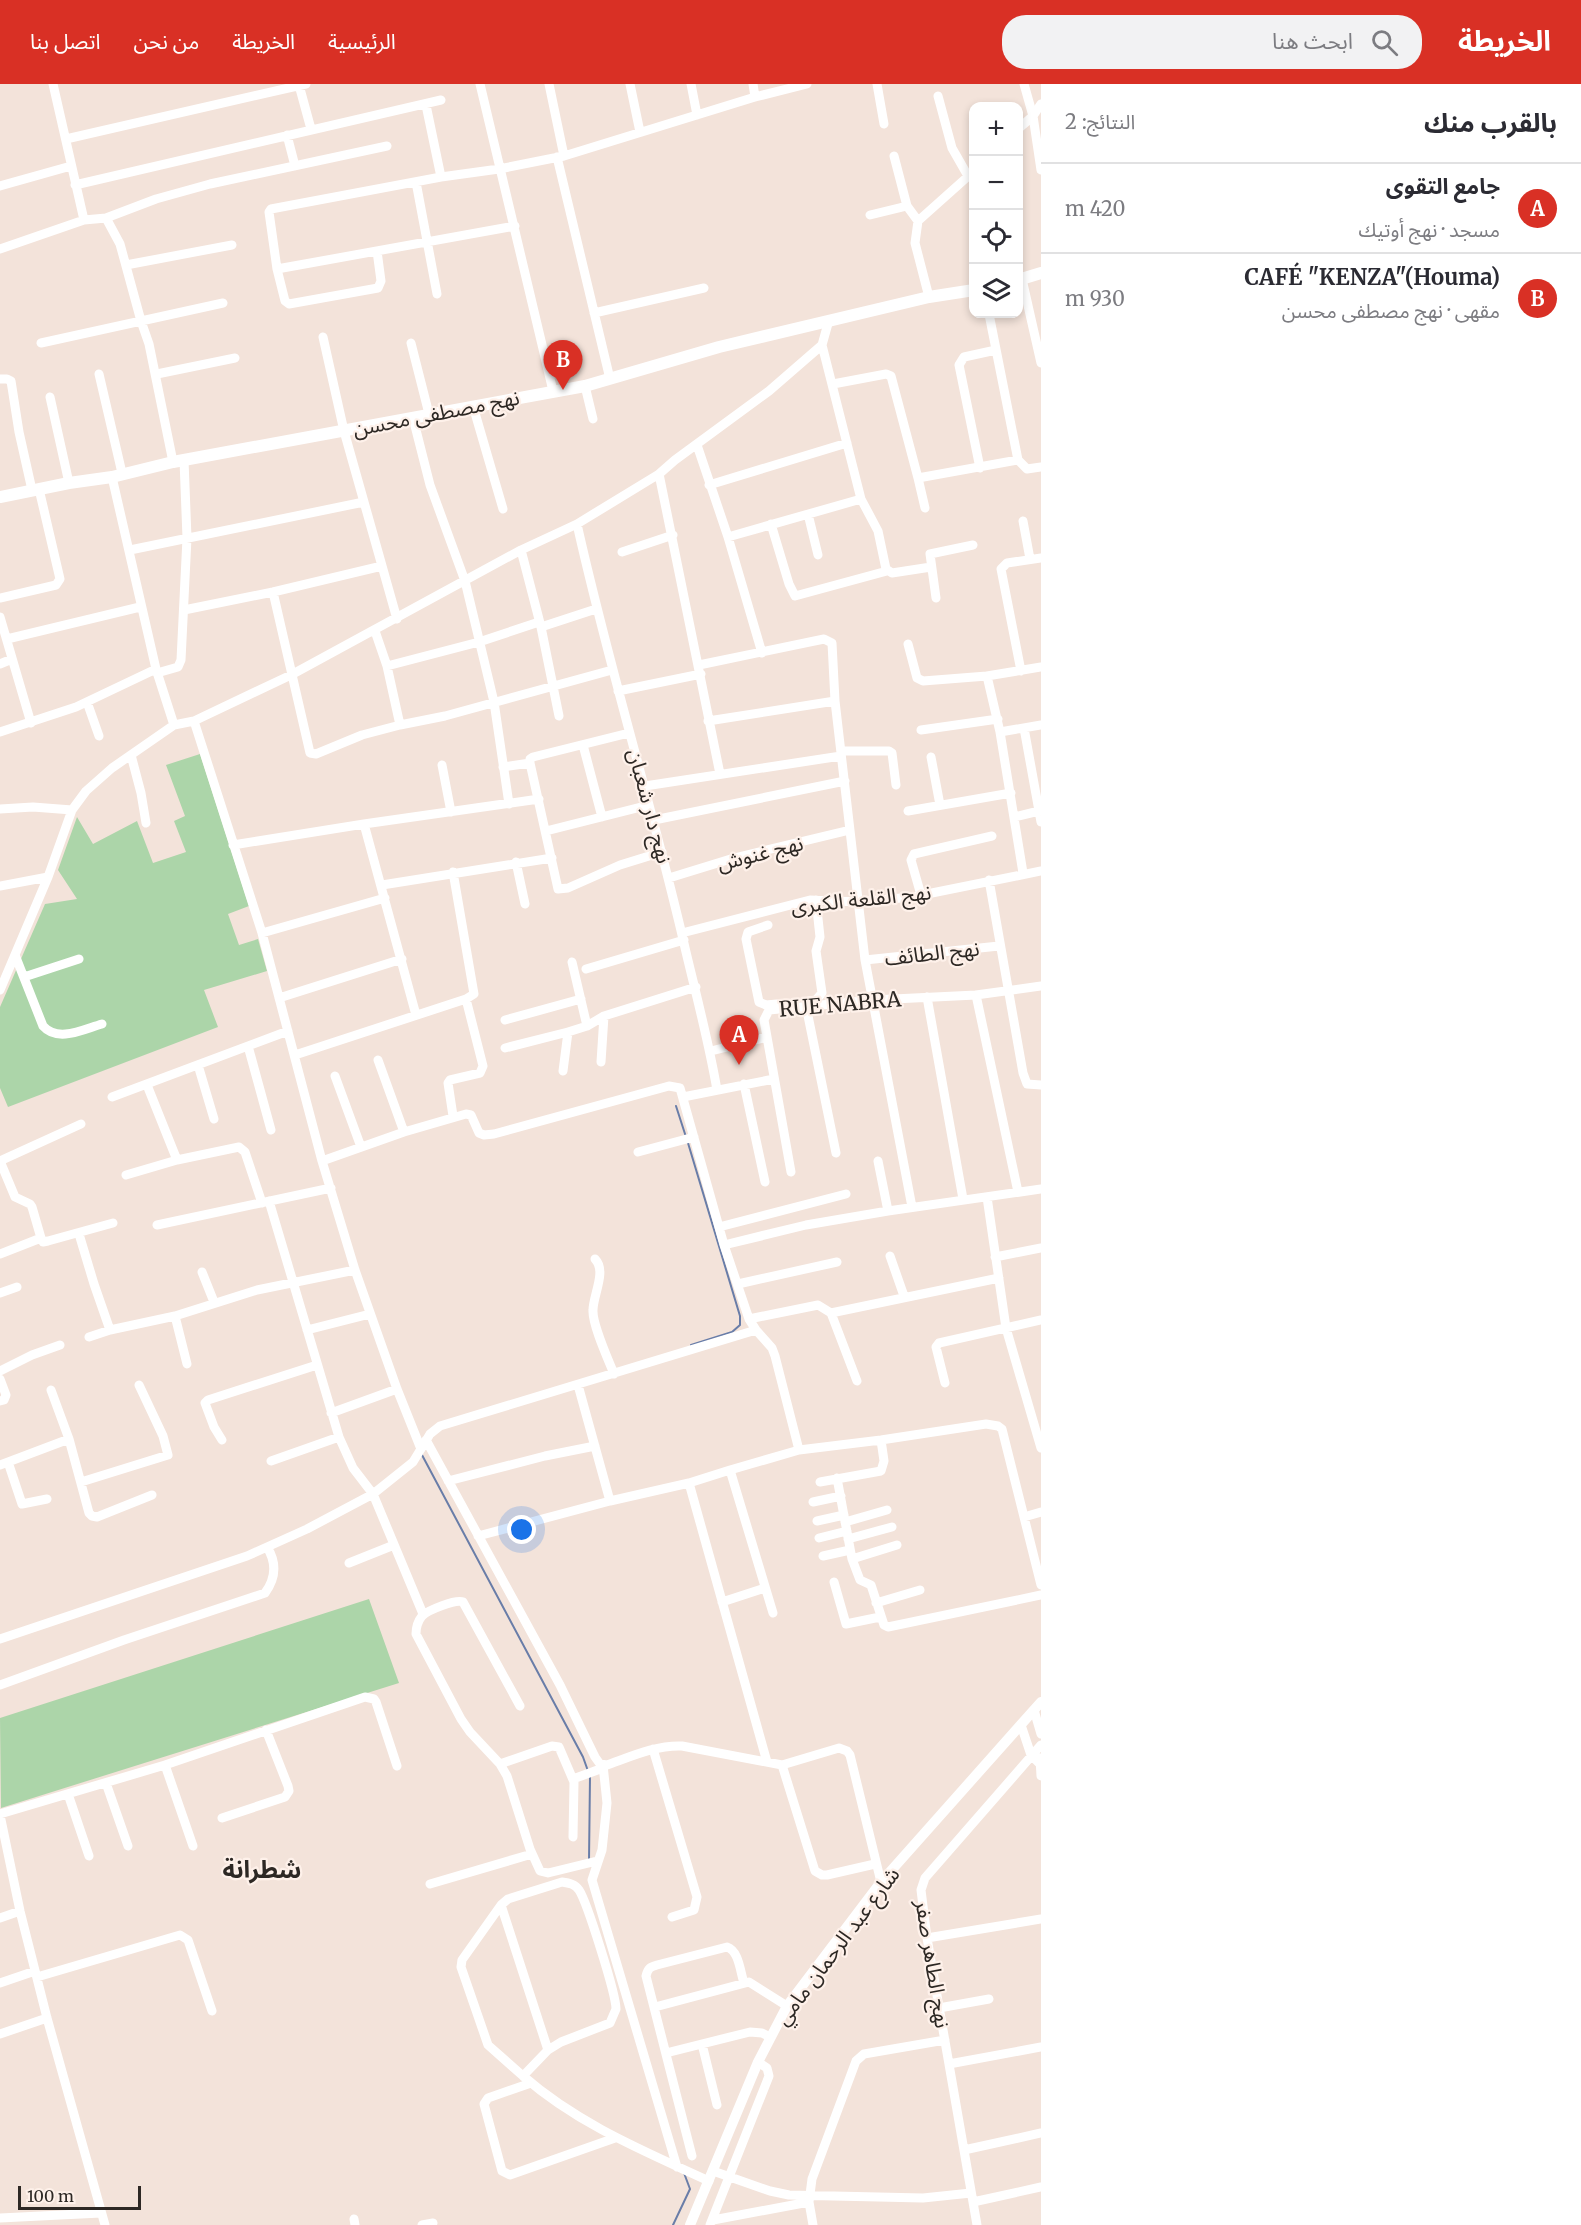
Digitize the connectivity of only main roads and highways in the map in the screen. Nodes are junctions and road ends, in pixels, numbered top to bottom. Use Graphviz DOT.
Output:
graph roads {
  1 [pos="1041,273"];
  2 [pos="1023,278"];
  3 [pos="969,291"];
  4 [pos="0,497"];
  1 -- 2 [label="main road"];
  3 -- 4 [label="main road, نهج مصطفى محسن"];
}
